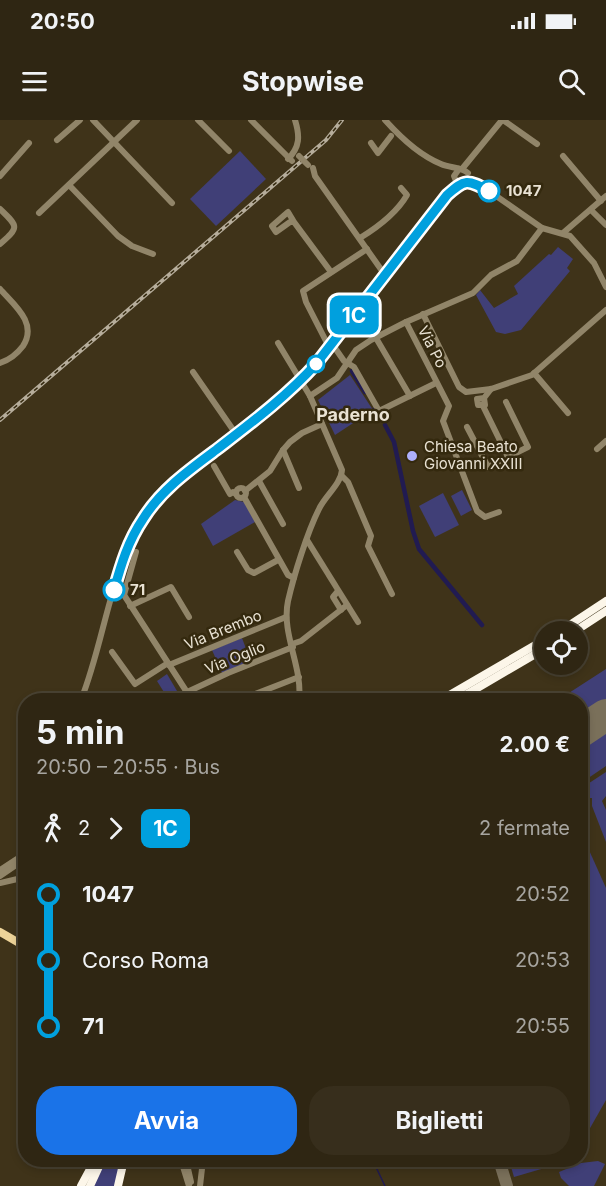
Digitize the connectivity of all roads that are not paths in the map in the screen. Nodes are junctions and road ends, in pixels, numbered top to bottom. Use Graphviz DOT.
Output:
graph roads {
  1 [pos="80,120"];
  2 [pos="93,120"];
  3 [pos="137,120"];
  4 [pos="198,120"];
  5 [pos="251,120"];
  6 [pos="295,120"];
  7 [pos="385,120"];
  8 [pos="502,120"];
  9 [pos="391,136"];
  10 [pos="57,140"];
  11 [pos="114,142"];
  12 [pos="29,143"];
  13 [pos="371,143"];
  14 [pos="537,144"];
  15 [pos="229,151"];
  16 [pos="299,156"];
  17 [pos="563,156"];
  18 [pos="0,176"];
  19 [pos="462,176"];
  20 [pos="69,185"];
  21 [pos="401,188"];
  22 [pos="603,198"];
  23 [pos="172,203"];
  24 [pos="0,209"];
  25 [pos="591,210"];
  26 [pos="39,213"];
  27 [pos="294,222"];
  28 [pos="606,225"];
  29 [pos="542,228"];
  30 [pos="563,233"];
  31 [pos="360,238"];
  32 [pos="0,244"];
  33 [pos="367,249"];
  34 [pos="153,254"];
  35 [pos="331,272"];
  36 [pos="385,275"];
  37 [pos="606,287"];
  38 [pos="0,289"];
  39 [pos="606,310"];
  40 [pos="423,314"];
  41 [pos="406,322"];
  42 [pos="376,338"];
  43 [pos="278,343"];
  44 [pos="332,348"];
  45 [pos="0,363"];
  46 [pos="347,363"];
  47 [pos="193,372"];
  48 [pos="534,373"];
  49 [pos="302,380"];
  50 [pos="436,382"];
  51 [pos="491,389"];
  52 [pos="310,396"];
  53 [pos="410,396"];
  54 [pos="506,402"];
  55 [pos="568,413"];
  56 [pos="322,424"];
  57 [pos="467,427"];
  58 [pos="236,434"];
  59 [pos="606,441"];
  60 [pos="597,449"];
  61 [pos="283,450"];
  62 [pos="508,457"];
  63 [pos="214,466"];
  64 [pos="342,476"];
  65 [pos="259,481"];
  66 [pos="299,488"];
  67 [pos="245,494"];
  68 [pos="499,512"];
  69 [pos="283,524"];
  70 [pos="308,540"];
  71 [pos="136,552"];
  72 [pos="237,552"];
  73 [pos="278,560"];
  74 [pos="294,578"];
  75 [pos="338,591"];
  76 [pos="392,594"];
  77 [pos="606,601"];
  78 [pos="347,605"];
  79 [pos="130,606"];
  80 [pos="341,610"];
  81 [pos="606,611"];
  82 [pos="189,617"];
  83 [pos="286,617"];
  84 [pos="575,621"];
  85 [pos="358,622"];
  86 [pos="588,623"];
  87 [pos="292,645"];
  88 [pos="534,645"];
  89 [pos="112,652"];
  90 [pos="534,655"];
  91 [pos="168,664"];
  92 [pos="299,677"];
  93 [pos="186,691"];
  94 [pos="84,693"];
  95 [pos="182,693"];
  96 [pos="258,693"];
  97 [pos="299,693"];
  98 [pos="445,693"];
  99 [pos="469,693"];
  100 [pos="18,859"];
  101 [pos="18,864"];
  102 [pos="0,870"];
  103 [pos="18,878"];
  104 [pos="1,880"];
  105 [pos="0,932"];
  106 [pos="18,942"];
  107 [pos="85,1167"];
  108 [pos="90,1167"];
  109 [pos="99,1167"];
  110 [pos="122,1167"];
  111 [pos="185,1167"];
  112 [pos="186,1167"];
  113 [pos="202,1167"];
  114 [pos="79,1186"];
  115 [pos="90,1186"];
  116 [pos="118,1186"];
  117 [pos="191,1186"];
  118 [pos="200,1186"];
  1 -- 10 [label="street"];
  2 -- 11 [label="street"];
  3 -- 11 [label="street"];
  4 -- 15 [label="street"];
  5 -- 6 [label="street"];
  7 -- 19 [label="street"];
  8 -- 14 [label="street"];
  8 -- 19 [label="street"];
  9 -- 13 [label="street"];
  11 -- 20 [label="street"];
  11 -- 23 [label="street"];
  12 -- 18 [label="street"];
  16 -- 31 [label="street, bridge"];
  17 -- 22 [label="street"];
  19 -- 29 [label="street"];
  19 -- 36 [label="street"];
  20 -- 26 [label="street"];
  20 -- 34 [label="street"];
  21 -- 31 [label="street"];
  22 -- 25 [label="street"];
  24 -- 32 [label="street"];
  25 -- 28 [label="street"];
  25 -- 30 [label="street"];
  27 -- 35 [label="street"];
  29 -- 30 [label="street"];
  29 -- 40 [label="street"];
  30 -- 37 [label="street"];
  31 -- 33 [label="street"];
  33 -- 35 [label="street"];
  33 -- 36 [label="street"];
  35 -- 44 [label="street"];
  36 -- 44 [label="street"];
  38 -- 45 [label="street"];
  39 -- 48 [label="street"];
  40 -- 41 [label="street"];
  40 -- 51 [label="street"];
  41 -- 42 [label="street"];
  41 -- 50 [label="street, Via Po"];
  42 -- 46 [label="street"];
  42 -- 53 [label="street"];
  43 -- 49 [label="street"];
  44 -- 46 [label="street"];
  44 -- 49 [label="street"];
  46 -- 52 [label="street"];
  46 -- 53 [label="street, Via Po"];
  47 -- 58 [label="street"];
  48 -- 51 [label="street"];
  48 -- 55 [label="street"];
  49 -- 52 [label="street"];
  49 -- 58 [label="street"];
  50 -- 53 [label="street, Via Po"];
  50 -- 68 [label="street, Via Po"];
  51 -- 62 [label="street"];
  52 -- 56 [label="street"];
  54 -- 62 [label="street"];
  56 -- 61 [label="street"];
  56 -- 64 [label="street"];
  57 -- 62 [label="street"];
  58 -- 94 [label="street"];
  59 -- 60 [label="street"];
  61 -- 65 [label="street"];
  61 -- 66 [label="street"];
  63 -- 67 [label="street"];
  64 -- 70 [label="street"];
  64 -- 76 [label="street"];
  65 -- 67 [label="street"];
  65 -- 69 [label="street"];
  67 -- 73 [label="street"];
  70 -- 74 [label="street"];
  70 -- 75 [label="street"];
  71 -- 79 [label="street"];
  72 -- 73 [label="street"];
  73 -- 74 [label="street"];
  74 -- 83 [label="street"];
  75 -- 78 [label="street"];
  75 -- 80 [label="street"];
  77 -- 84 [label="highway"];
  78 -- 80 [label="street, Via Oglio"];
  78 -- 85 [label="street"];
  79 -- 82 [label="street"];
  79 -- 91 [label="street"];
  80 -- 87 [label="street, Via Oglio"];
  81 -- 86 [label="highway"];
  83 -- 87 [label="street"];
  83 -- 91 [label="street, Via Brembo"];
  87 -- 92 [label="street"];
  87 -- 93 [label="street, Via Oglio"];
  88 -- 98 [label="highway"];
  89 -- 91 [label="street, Via Brembo"];
  90 -- 99 [label="highway"];
  91 -- 93 [label="street"];
  92 -- 96 [label="street"];
  92 -- 97 [label="street"];
  93 -- 95 [label="street, Via Oglio"];
  100 -- 102 [label="street"];
  101 -- 104 [label="street"];
  103 -- 104 [label="street"];
  105 -- 106 [label="main road"];
  107 -- 114 [label="highway"];
  108 -- 114 [label="highway"];
  109 -- 115 [label="highway"];
  110 -- 116 [label="highway"];
  111 -- 117 [label="street"];
  112 -- 117 [label="street"];
  113 -- 118 [label="street"];
}
